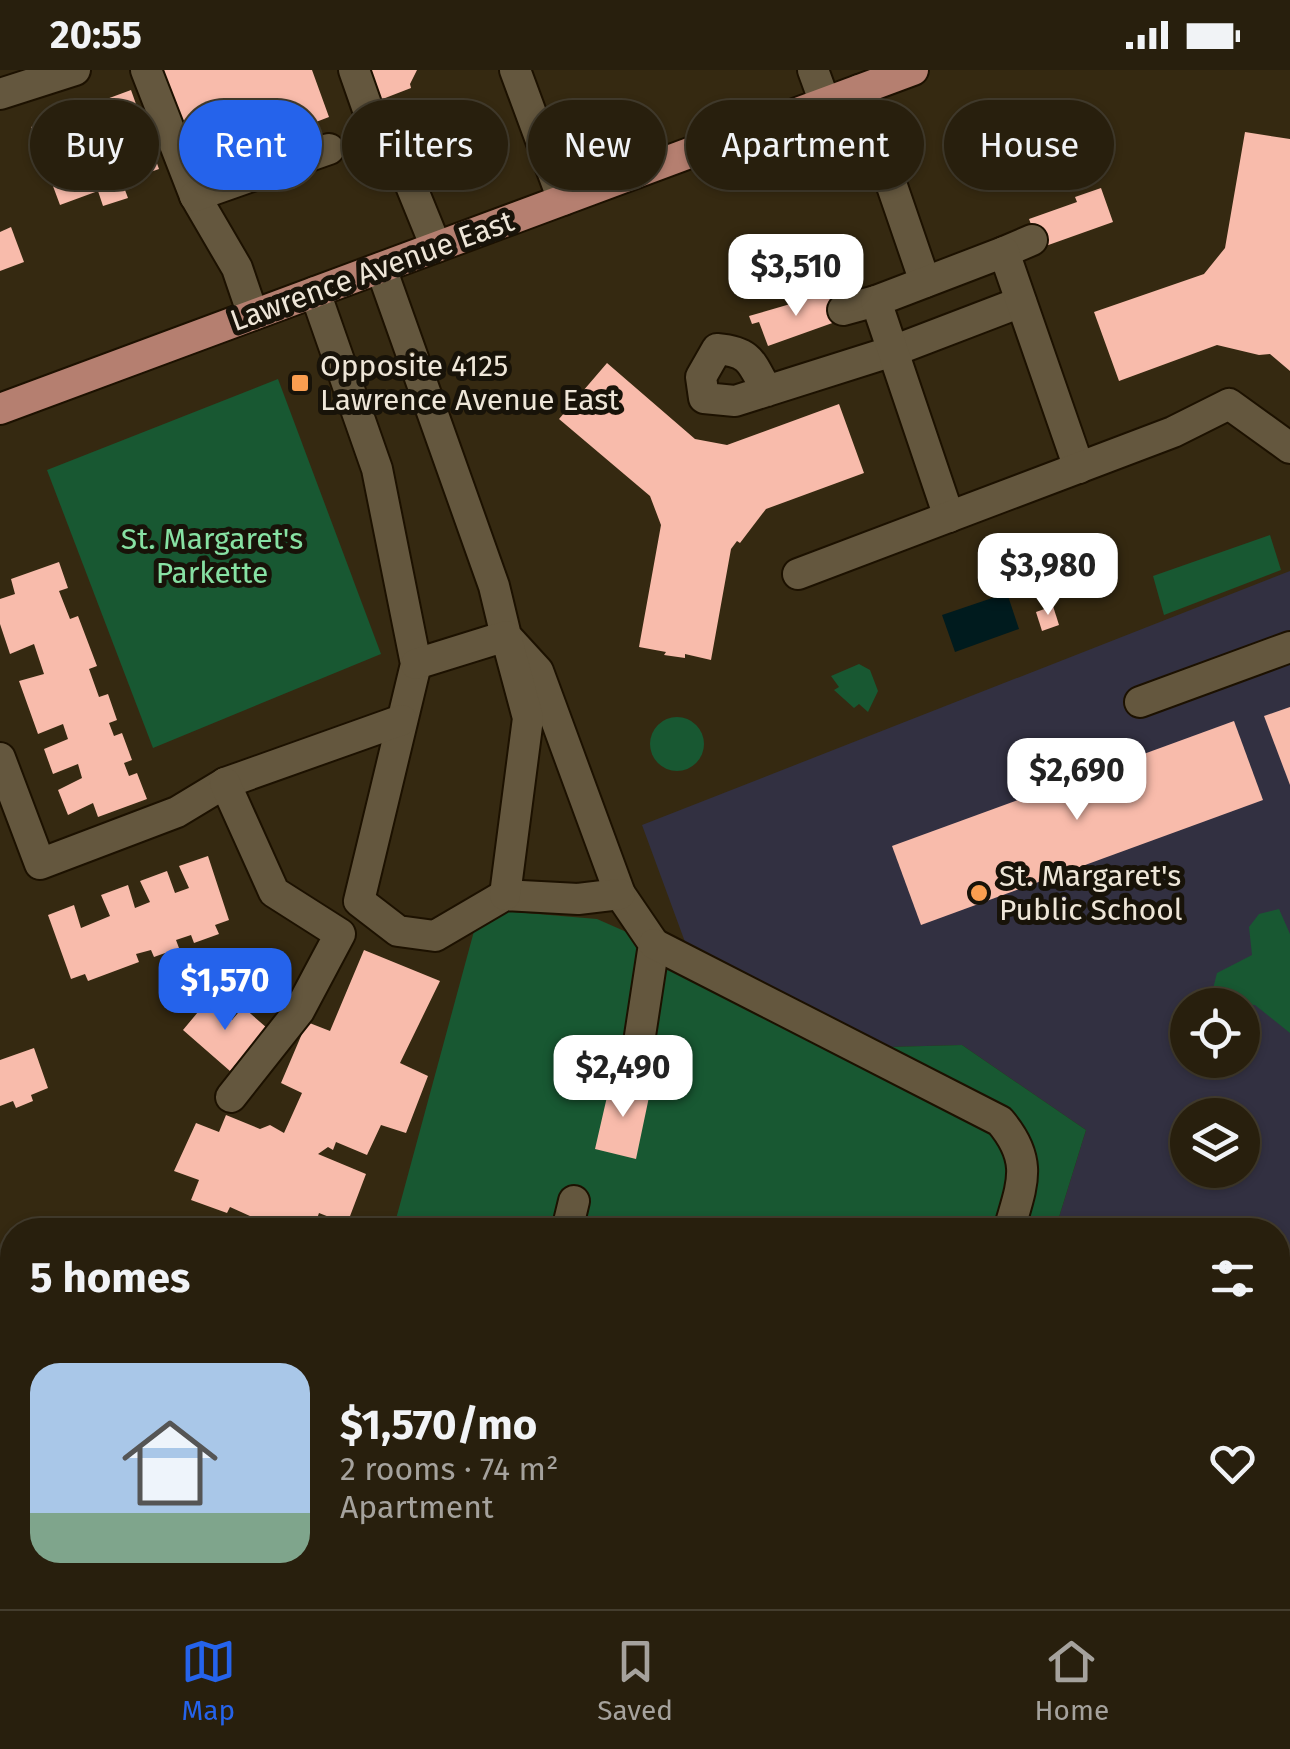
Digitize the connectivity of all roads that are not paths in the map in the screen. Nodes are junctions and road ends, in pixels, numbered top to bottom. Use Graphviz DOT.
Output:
graph roads {
  1 [pos="75,70"];
  2 [pos="146,70"];
  3 [pos="354,70"];
  4 [pos="515,70"];
  5 [pos="813,70"];
  6 [pos="913,70"];
  7 [pos="859,90"];
  8 [pos="0,94"];
  9 [pos="824,100"];
  10 [pos="833,100"];
  11 [pos="330,149"];
  12 [pos="686,154"];
  13 [pos="195,196"];
  14 [pos="563,200"];
  15 [pos="436,247"];
  16 [pos="381,268"];
  17 [pos="925,282"];
  18 [pos="315,292"];
  19 [pos="876,301"];
  20 [pos="1021,302"];
  21 [pos="842,310"];
  22 [pos="253,314"];
  23 [pos="893,351"];
  24 [pos="767,391"];
  25 [pos="0,408"];
  26 [pos="1290,448"];
  27 [pos="1079,468"];
  28 [pos="948,517"];
  29 [pos="798,574"];
  30 [pos="506,636"];
  31 [pos="1290,648"];
  32 [pos="416,664"];
  33 [pos="1140,702"];
  34 [pos="402,720"];
  35 [pos="0,758"];
  36 [pos="226,782"];
  37 [pos="620,894"];
  38 [pos="505,895"];
  39 [pos="359,901"];
  40 [pos="340,934"];
  41 [pos="654,944"];
  42 [pos="634,1075"];
  43 [pos="231,1097"];
  44 [pos="1012,1218"];
  1 -- 8 [label="lane"];
  2 -- 13 [label="lane"];
  3 -- 15 [label="lane"];
  4 -- 14 [label="lane"];
  5 -- 9 [label="lane"];
  6 -- 7 [label="main road, Lawrence Avenue East"];
  7 -- 10 [label="main road, Lawrence Avenue East"];
  7 -- 17 [label="lane"];
  11 -- 13 [label="lane"];
  12 -- 14 [label="main road, Lawrence Avenue East"];
  13 -- 22 [label="lane"];
  14 -- 15 [label="main road, Lawrence Avenue East"];
  15 -- 16 [label="main road, Lawrence Avenue East"];
  16 -- 18 [label="main road, Lawrence Avenue East"];
  16 -- 30 [label="lane"];
  17 -- 19 [label="lane"];
  17 -- 20 [label="lane"];
  18 -- 22 [label="main road, Lawrence Avenue East"];
  18 -- 32 [label="lane"];
  19 -- 21 [label="lane"];
  19 -- 23 [label="lane"];
  20 -- 23 [label="lane"];
  20 -- 27 [label="lane"];
  22 -- 25 [label="main road, Lawrence Avenue East"];
  23 -- 24 [label="lane"];
  23 -- 28 [label="lane"];
  26 -- 27 [label="lane"];
  27 -- 28 [label="lane"];
  28 -- 29 [label="lane"];
  30 -- 32 [label="lane"];
  30 -- 37 [label="lane"];
  30 -- 38 [label="lane"];
  31 -- 33 [label="lane"];
  32 -- 34 [label="lane"];
  34 -- 36 [label="lane"];
  34 -- 39 [label="lane"];
  35 -- 36 [label="lane"];
  36 -- 40 [label="lane"];
  37 -- 38 [label="lane"];
  37 -- 41 [label="lane"];
  38 -- 39 [label="lane"];
  39 -- 40 [label="lane"];
  40 -- 43 [label="lane"];
  41 -- 42 [label="lane"];
  41 -- 44 [label="lane"];
}
